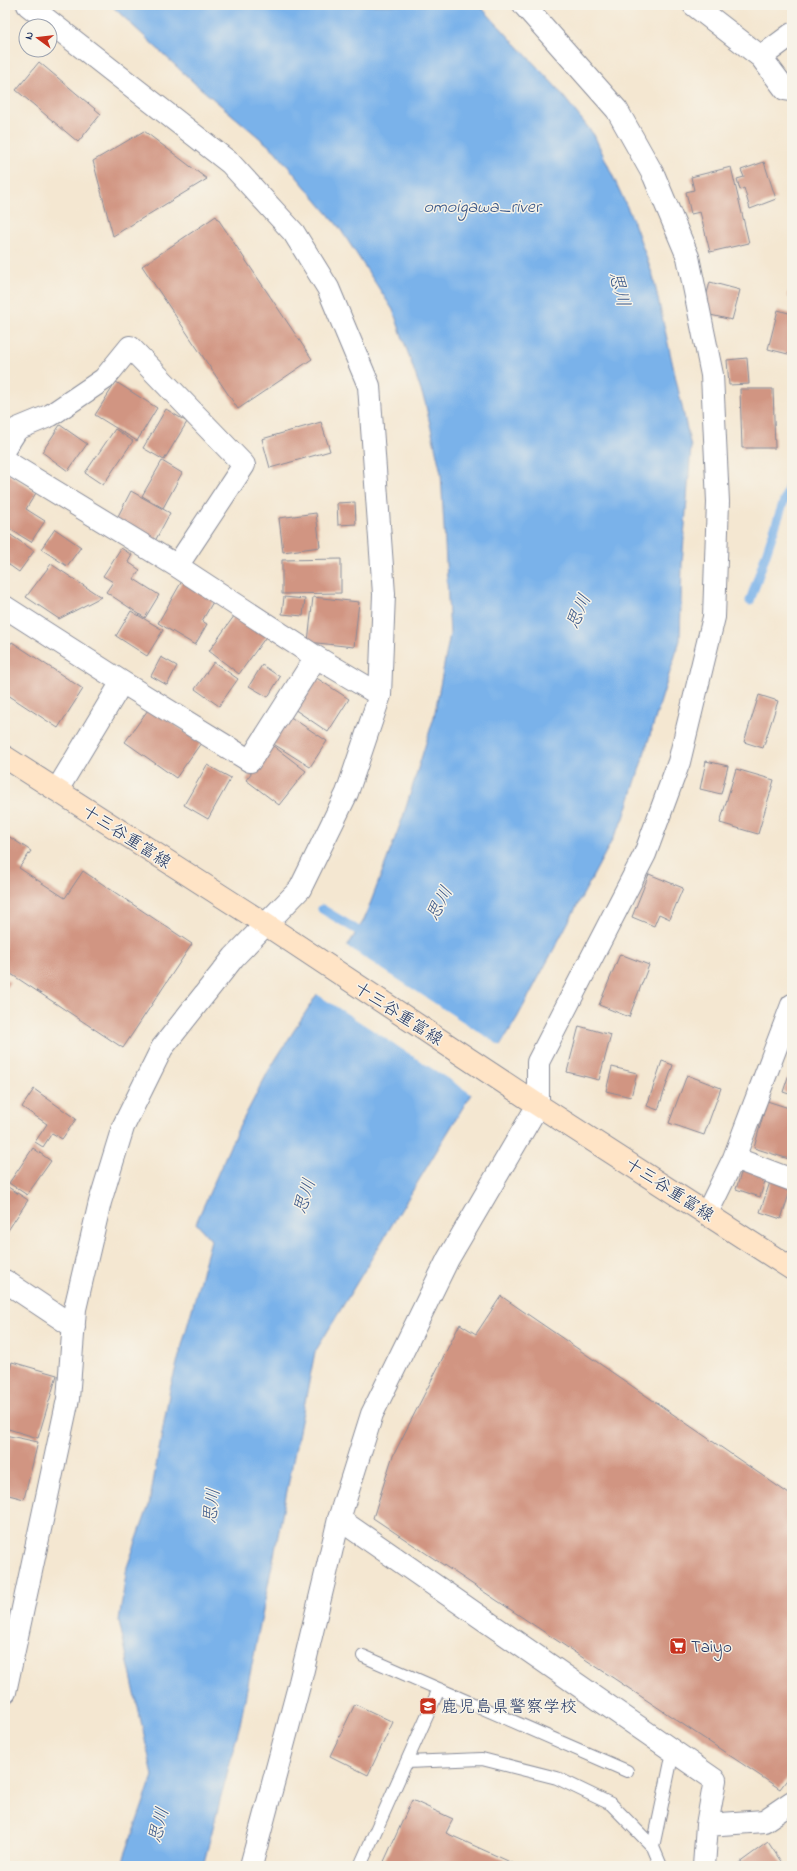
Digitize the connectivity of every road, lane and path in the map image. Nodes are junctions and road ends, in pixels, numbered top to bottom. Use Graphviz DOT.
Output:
graph roads {
  1 [pos="28,5"];
  2 [pos="524,5"];
  3 [pos="694,5"];
  4 [pos="792,34"];
  5 [pos="761,57"];
  6 [pos="792,90"];
  7 [pos="5,448"];
  8 [pos="5,461"];
  9 [pos="177,566"];
  10 [pos="5,607"];
  11 [pos="316,657"];
  12 [pos="122,682"];
  13 [pos="380,695"];
  14 [pos="5,757"];
  15 [pos="57,790"];
  16 [pos="265,924"];
  17 [pos="792,1005"];
  18 [pos="786,1040"];
  19 [pos="538,1105"];
  20 [pos="734,1158"];
  21 [pos="792,1180"];
  22 [pos="707,1212"];
  23 [pos="792,1268"];
  24 [pos="5,1281"];
  25 [pos="74,1326"];
  26 [pos="339,1519"];
  27 [pos="363,1656"];
  28 [pos="439,1689"];
  29 [pos="5,1692"];
  30 [pos="673,1752"];
  31 [pos="407,1762"];
  32 [pos="627,1771"];
  33 [pos="792,1802"];
  34 [pos="707,1825"];
  35 [pos="653,1847"];
  36 [pos="251,1866"];
  37 [pos="360,1866"];
  38 [pos="661,1866"];
  39 [pos="704,1866"];
  1 -- 13 [label="street"];
  2 -- 19 [label="street"];
  3 -- 5 [label="street"];
  4 -- 5 [label="street"];
  5 -- 6 [label="street"];
  7 -- 9 [label="street"];
  8 -- 9 [label="street"];
  9 -- 11 [label="street"];
  10 -- 12 [label="street"];
  11 -- 12 [label="street"];
  11 -- 13 [label="street"];
  12 -- 15 [label="street"];
  13 -- 16 [label="street"];
  14 -- 15 [label="main road, 十三谷重富線"];
  15 -- 16 [label="main road, 十三谷重富線"];
  16 -- 19 [label="main road, 十三谷重富線"];
  16 -- 25 [label="street"];
  17 -- 18 [label="street"];
  18 -- 20 [label="street"];
  19 -- 22 [label="main road, 十三谷重富線"];
  19 -- 26 [label="street"];
  20 -- 21 [label="street"];
  20 -- 22 [label="street"];
  22 -- 23 [label="main road, 十三谷重富線"];
  24 -- 25 [label="street"];
  25 -- 29 [label="street"];
  26 -- 30 [label="street"];
  26 -- 36 [label="street"];
  27 -- 28 [label="lane"];
  28 -- 31 [label="lane"];
  28 -- 32 [label="lane"];
  30 -- 34 [label="street"];
  30 -- 35 [label="lane"];
  31 -- 35 [label="lane"];
  31 -- 37 [label="lane"];
  33 -- 34 [label="street"];
  34 -- 39 [label="street"];
  35 -- 38 [label="lane"];
}
